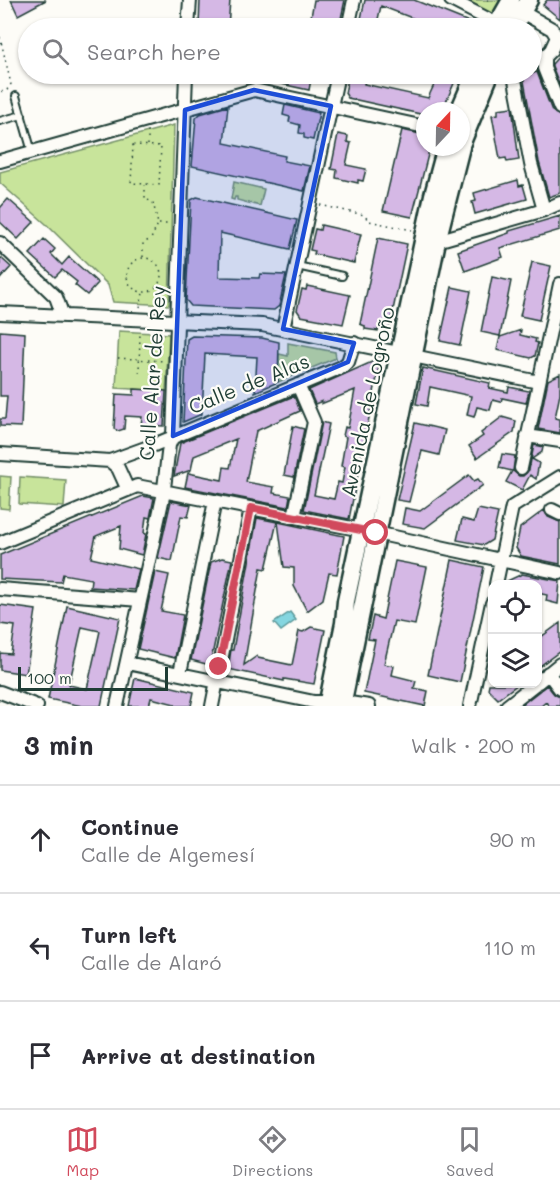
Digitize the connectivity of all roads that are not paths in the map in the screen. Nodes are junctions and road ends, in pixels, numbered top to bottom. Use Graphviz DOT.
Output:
graph roads {
  1 [pos="190,0"];
  2 [pos="354,0"];
  3 [pos="451,0"];
  4 [pos="485,4"];
  5 [pos="521,4"];
  6 [pos="189,18"];
  7 [pos="350,18"];
  8 [pos="496,18"];
  9 [pos="510,18"];
  10 [pos="538,18"];
  11 [pos="542,21"];
  12 [pos="558,37"];
  13 [pos="186,84"];
  14 [pos="336,84"];
  15 [pos="470,84"];
  16 [pos="486,84"];
  17 [pos="516,84"];
  18 [pos="16,96"];
  19 [pos="463,102"];
  20 [pos="331,106"];
  21 [pos="560,108"];
  22 [pos="185,110"];
  23 [pos="22,115"];
  24 [pos="0,121"];
  25 [pos="470,121"];
  26 [pos="416,125"];
  27 [pos="32,152"];
  28 [pos="444,156"];
  29 [pos="458,156"];
  30 [pos="0,161"];
  31 [pos="560,203"];
  32 [pos="544,210"];
  33 [pos="437,241"];
  34 [pos="0,243"];
  35 [pos="297,266"];
  36 [pos="342,276"];
  37 [pos="560,284"];
  38 [pos="0,313"];
  39 [pos="63,316"];
  40 [pos="177,321"];
  41 [pos="283,329"];
  42 [pos="354,343"];
  43 [pos="407,354"];
  44 [pos="538,382"];
  45 [pos="298,385"];
  46 [pos="173,436"];
  47 [pos="527,436"];
  48 [pos="560,441"];
  49 [pos="0,454"];
  50 [pos="110,461"];
  51 [pos="521,468"];
  52 [pos="560,477"];
  53 [pos="128,490"];
  54 [pos="164,490"];
  55 [pos="215,501"];
  56 [pos="251,508"];
  57 [pos="294,517"];
  58 [pos="369,531"];
  59 [pos="0,543"];
  60 [pos="501,561"];
  61 [pos="560,573"];
  62 [pos="497,580"];
  63 [pos="0,589"];
  64 [pos="140,600"];
  65 [pos="488,625"];
  66 [pos="127,663"];
  67 [pos="560,664"];
  68 [pos="180,673"];
  69 [pos="549,673"];
  70 [pos="542,678"];
  71 [pos="217,682"];
  72 [pos="530,688"];
  73 [pos="560,689"];
  74 [pos="0,692"];
  75 [pos="474,702"];
  76 [pos="335,704"];
  77 [pos="37,706"];
  78 [pos="117,706"];
  79 [pos="212,706"];
  80 [pos="369,706"];
  81 [pos="507,706"];
  1 -- 6 [label="street"];
  2 -- 7 [label="street"];
  3 -- 4 [label="street"];
  4 -- 8 [label="street"];
  5 -- 9 [label="main road"];
  5 -- 10 [label="street"];
  11 -- 12 [label="street"];
  12 -- 21 [label="street"];
  13 -- 22 [label="street, Calle Alar del Rey"];
  14 -- 20 [label="street"];
  15 -- 19 [label="main road"];
  16 -- 25 [label="main road, Avenida de Logroño"];
  17 -- 32 [label="street"];
  18 -- 23 [label="lane"];
  20 -- 22 [label="street"];
  20 -- 26 [label="street"];
  20 -- 35 [label="street"];
  22 -- 27 [label="street"];
  22 -- 40 [label="street, Calle Alar del Rey"];
  23 -- 24 [label="lane"];
  23 -- 27 [label="lane"];
  27 -- 30 [label="street"];
  28 -- 43 [label="main road, Avenida de Logroño"];
  29 -- 33 [label="main road, Avenida de Logroño"];
  31 -- 32 [label="street"];
  32 -- 33 [label="street"];
  33 -- 43 [label="main road, Avenida de Logroño"];
  34 -- 39 [label="street"];
  35 -- 36 [label="lane"];
  35 -- 41 [label="street"];
  37 -- 44 [label="street"];
  38 -- 39 [label="street"];
  39 -- 40 [label="street"];
  40 -- 41 [label="street"];
  40 -- 46 [label="street, Calle Alar del Rey"];
  41 -- 42 [label="street"];
  42 -- 43 [label="street"];
  42 -- 45 [label="street, Calle de Alas"];
  43 -- 44 [label="street"];
  43 -- 58 [label="main road, Avenida de Logroño"];
  44 -- 47 [label="street"];
  45 -- 46 [label="street, Calle de Alas"];
  45 -- 57 [label="street"];
  46 -- 50 [label="street, Calle de Alas"];
  46 -- 54 [label="street, Calle Alar del Rey"];
  47 -- 48 [label="street"];
  47 -- 51 [label="street"];
  49 -- 50 [label="street"];
  50 -- 53 [label="street"];
  52 -- 60 [label="street"];
  53 -- 54 [label="street"];
  53 -- 59 [label="street"];
  54 -- 55 [label="street"];
  54 -- 64 [label="street, Calle Alar del Rey"];
  55 -- 56 [label="street"];
  55 -- 68 [label="street"];
  56 -- 57 [label="street"];
  56 -- 71 [label="street"];
  57 -- 58 [label="street"];
  58 -- 60 [label="street"];
  58 -- 76 [label="main road, Avenida de Logroño"];
  60 -- 61 [label="street"];
  60 -- 62 [label="street"];
  63 -- 64 [label="street"];
  64 -- 66 [label="street, Calle Alar del Rey"];
  65 -- 75 [label="street"];
  66 -- 68 [label="street"];
  66 -- 78 [label="street, Calle Alar del Rey"];
  67 -- 69 [label="street"];
  68 -- 71 [label="street"];
  69 -- 70 [label="street"];
  69 -- 73 [label="street"];
  71 -- 76 [label="street"];
  71 -- 79 [label="street"];
  72 -- 81 [label="street"];
  74 -- 77 [label="street"];
  76 -- 80 [label="street"];
}
